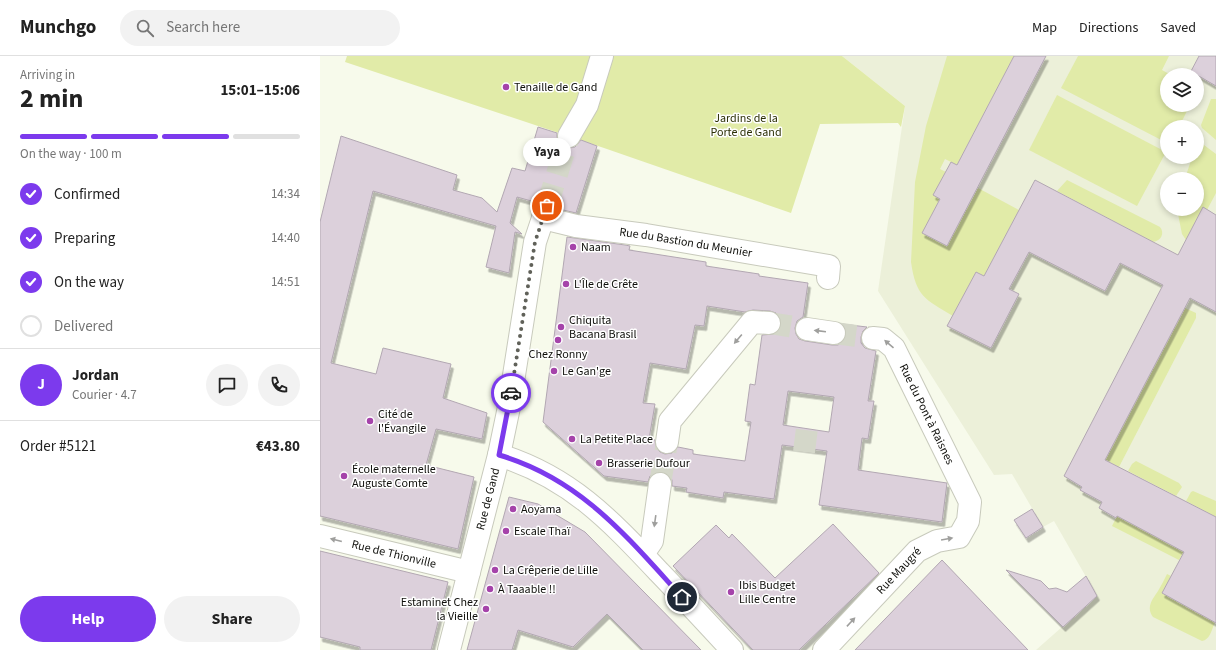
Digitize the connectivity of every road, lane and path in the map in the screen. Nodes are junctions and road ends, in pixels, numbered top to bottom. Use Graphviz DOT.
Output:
graph roads {
  1 [pos="602,56"];
  2 [pos="569,136"];
  3 [pos="545,212"];
  4 [pos="828,272"];
  5 [pos="769,324"];
  6 [pos="807,329"];
  7 [pos="834,333"];
  8 [pos="873,338"];
  9 [pos="667,442"];
  10 [pos="499,455"];
  11 [pos="660,484"];
  12 [pos="970,502"];
  13 [pos="320,536"];
  14 [pos="643,554"];
  15 [pos="469,572"];
  16 [pos="449,650"];
  17 [pos="732,650"];
  18 [pos="824,650"];
  1 -- 2 [label="street"];
  3 -- 4 [label="street, Rue du Bastion du Meunier"];
  3 -- 10 [label="street, Rue de Gand"];
  5 -- 9 [label="street, one-way"];
  7 -- 6 [label="street, one-way"];
  12 -- 8 [label="street, Rue du Pont à Raisnes, one-way"];
  10 -- 14 [label="street"];
  10 -- 15 [label="street, Rue de Gand"];
  11 -- 14 [label="street, one-way"];
  18 -- 12 [label="street, Rue Maugré, one-way"];
  15 -- 13 [label="street, Rue de Thionville, one-way"];
  14 -- 17 [label="street"];
  15 -- 16 [label="street, Rue de Gand"];
}
